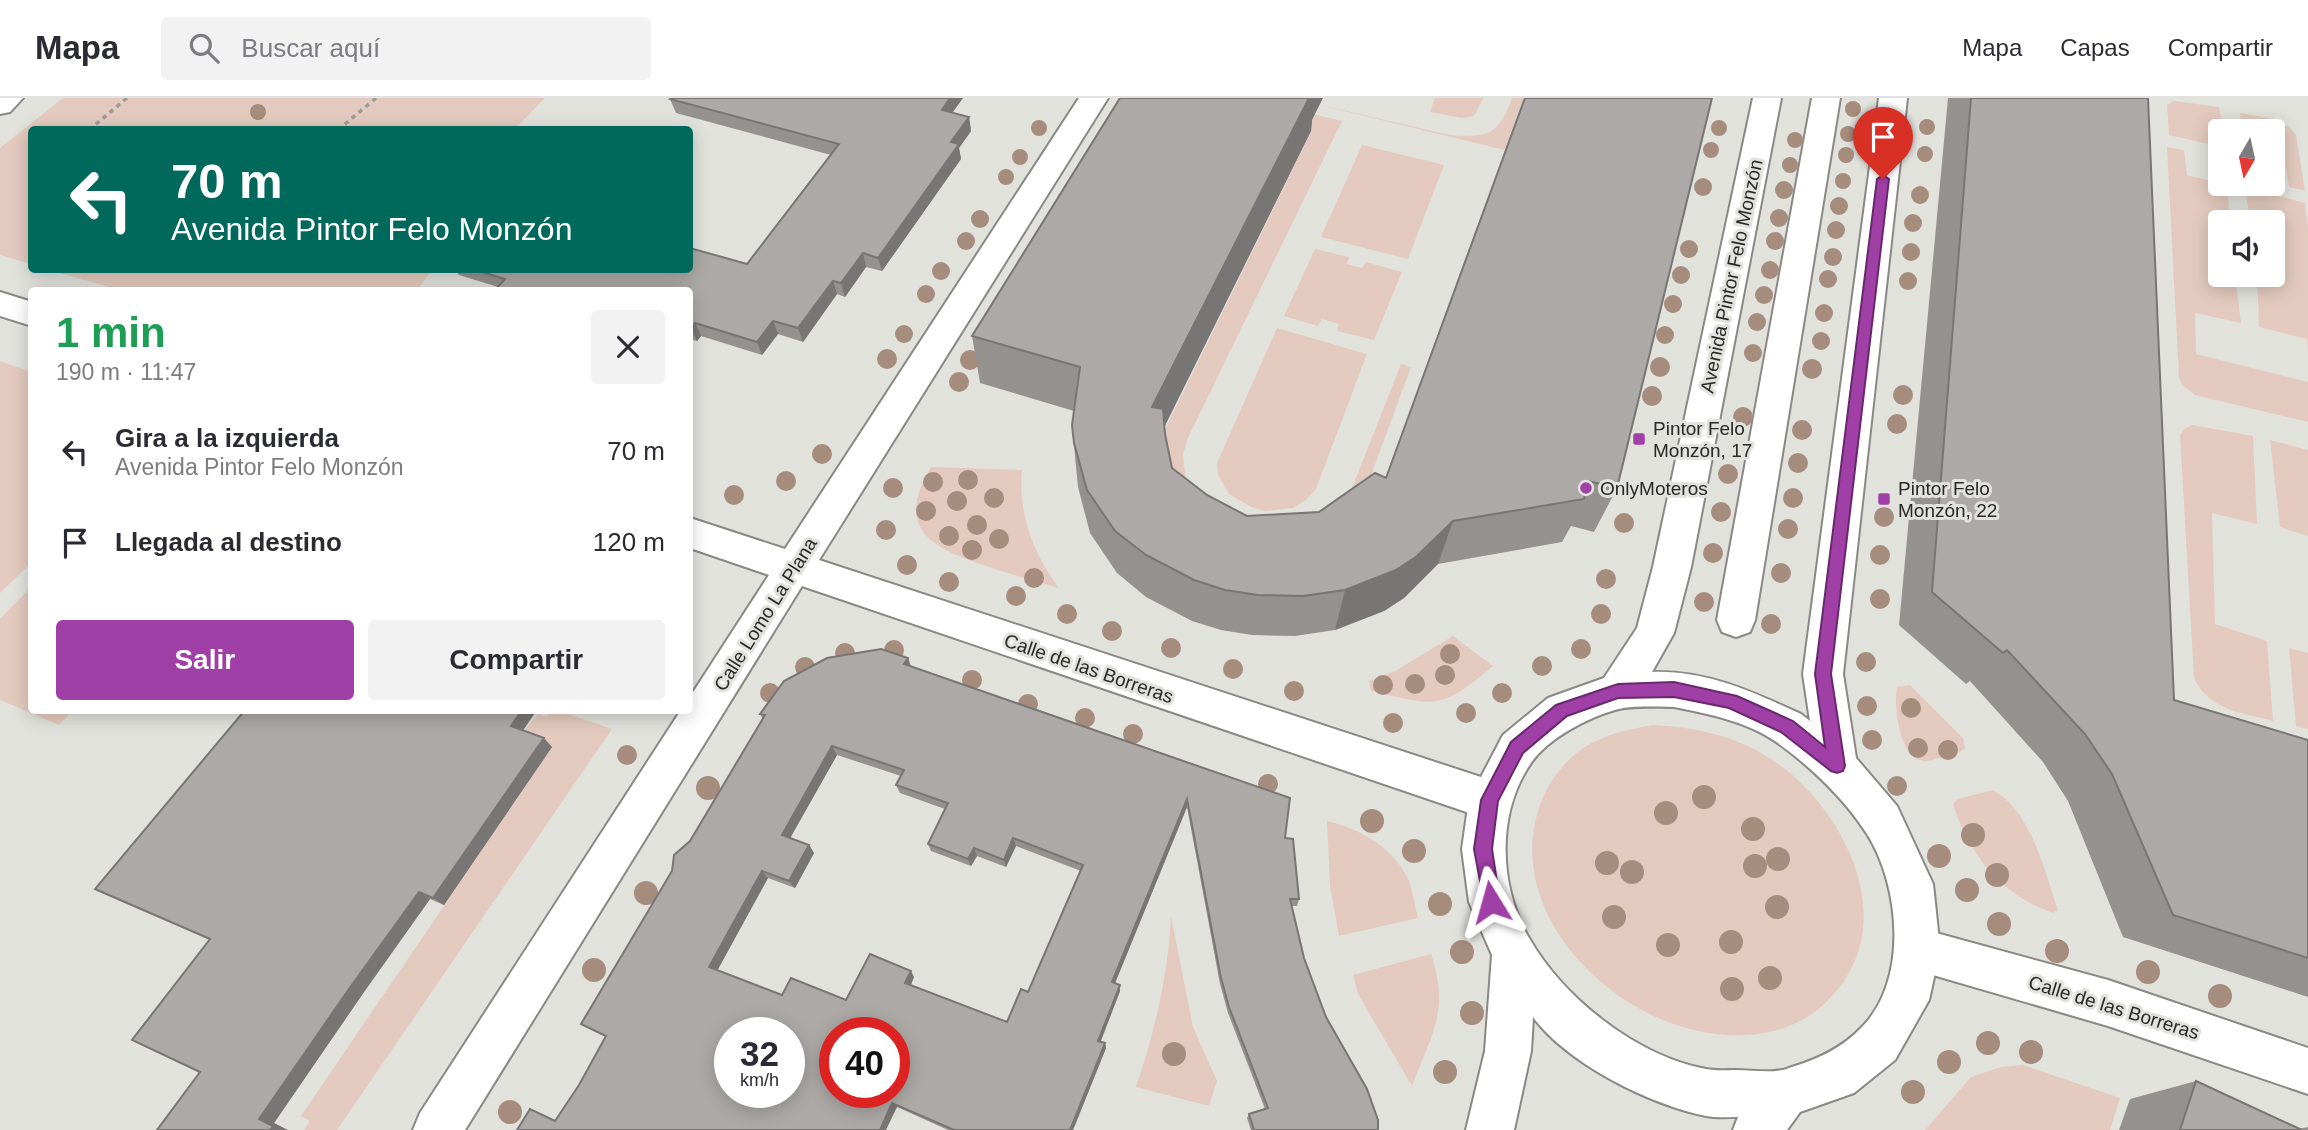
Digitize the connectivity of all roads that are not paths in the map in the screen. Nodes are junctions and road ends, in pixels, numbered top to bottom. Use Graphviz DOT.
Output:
graph roads {
  1 [pos="9,98"];
  2 [pos="1094,98"];
  3 [pos="1767,98"];
  4 [pos="1826,98"];
  5 [pos="1893,98"];
  6 [pos="0,105"];
  7 [pos="0,304"];
  8 [pos="28,313"];
  9 [pos="693,534"];
  10 [pos="793,567"];
  11 [pos="1736,620"];
  12 [pos="1618,691"];
  13 [pos="1837,766"];
  14 [pos="1490,800"];
  15 [pos="1918,950"];
  16 [pos="1514,956"];
  17 [pos="2308,1071"];
  18 [pos="1770,1112"];
  19 [pos="437,1130"];
  20 [pos="1490,1130"];
  1 -- 6 [label="street"];
  2 -- 10 [label="street, Calle Lomo La Plana"];
  3 -- 12 [label="street, Avenida Pintor Felo Monzón"];
  4 -- 11 [label="street"];
  5 -- 13 [label="street"];
  7 -- 8 [label="street"];
  9 -- 10 [label="street, Calle de las Borreras"];
  10 -- 14 [label="street, Calle de las Borreras"];
  10 -- 19 [label="street, Calle Lomo La Plana"];
  12 -- 13 [label="street"];
  12 -- 14 [label="street"];
  13 -- 15 [label="street"];
  14 -- 16 [label="street"];
  15 -- 17 [label="street, Calle de las Borreras"];
  15 -- 18 [label="street"];
  16 -- 18 [label="street"];
  16 -- 20 [label="street"];
}
